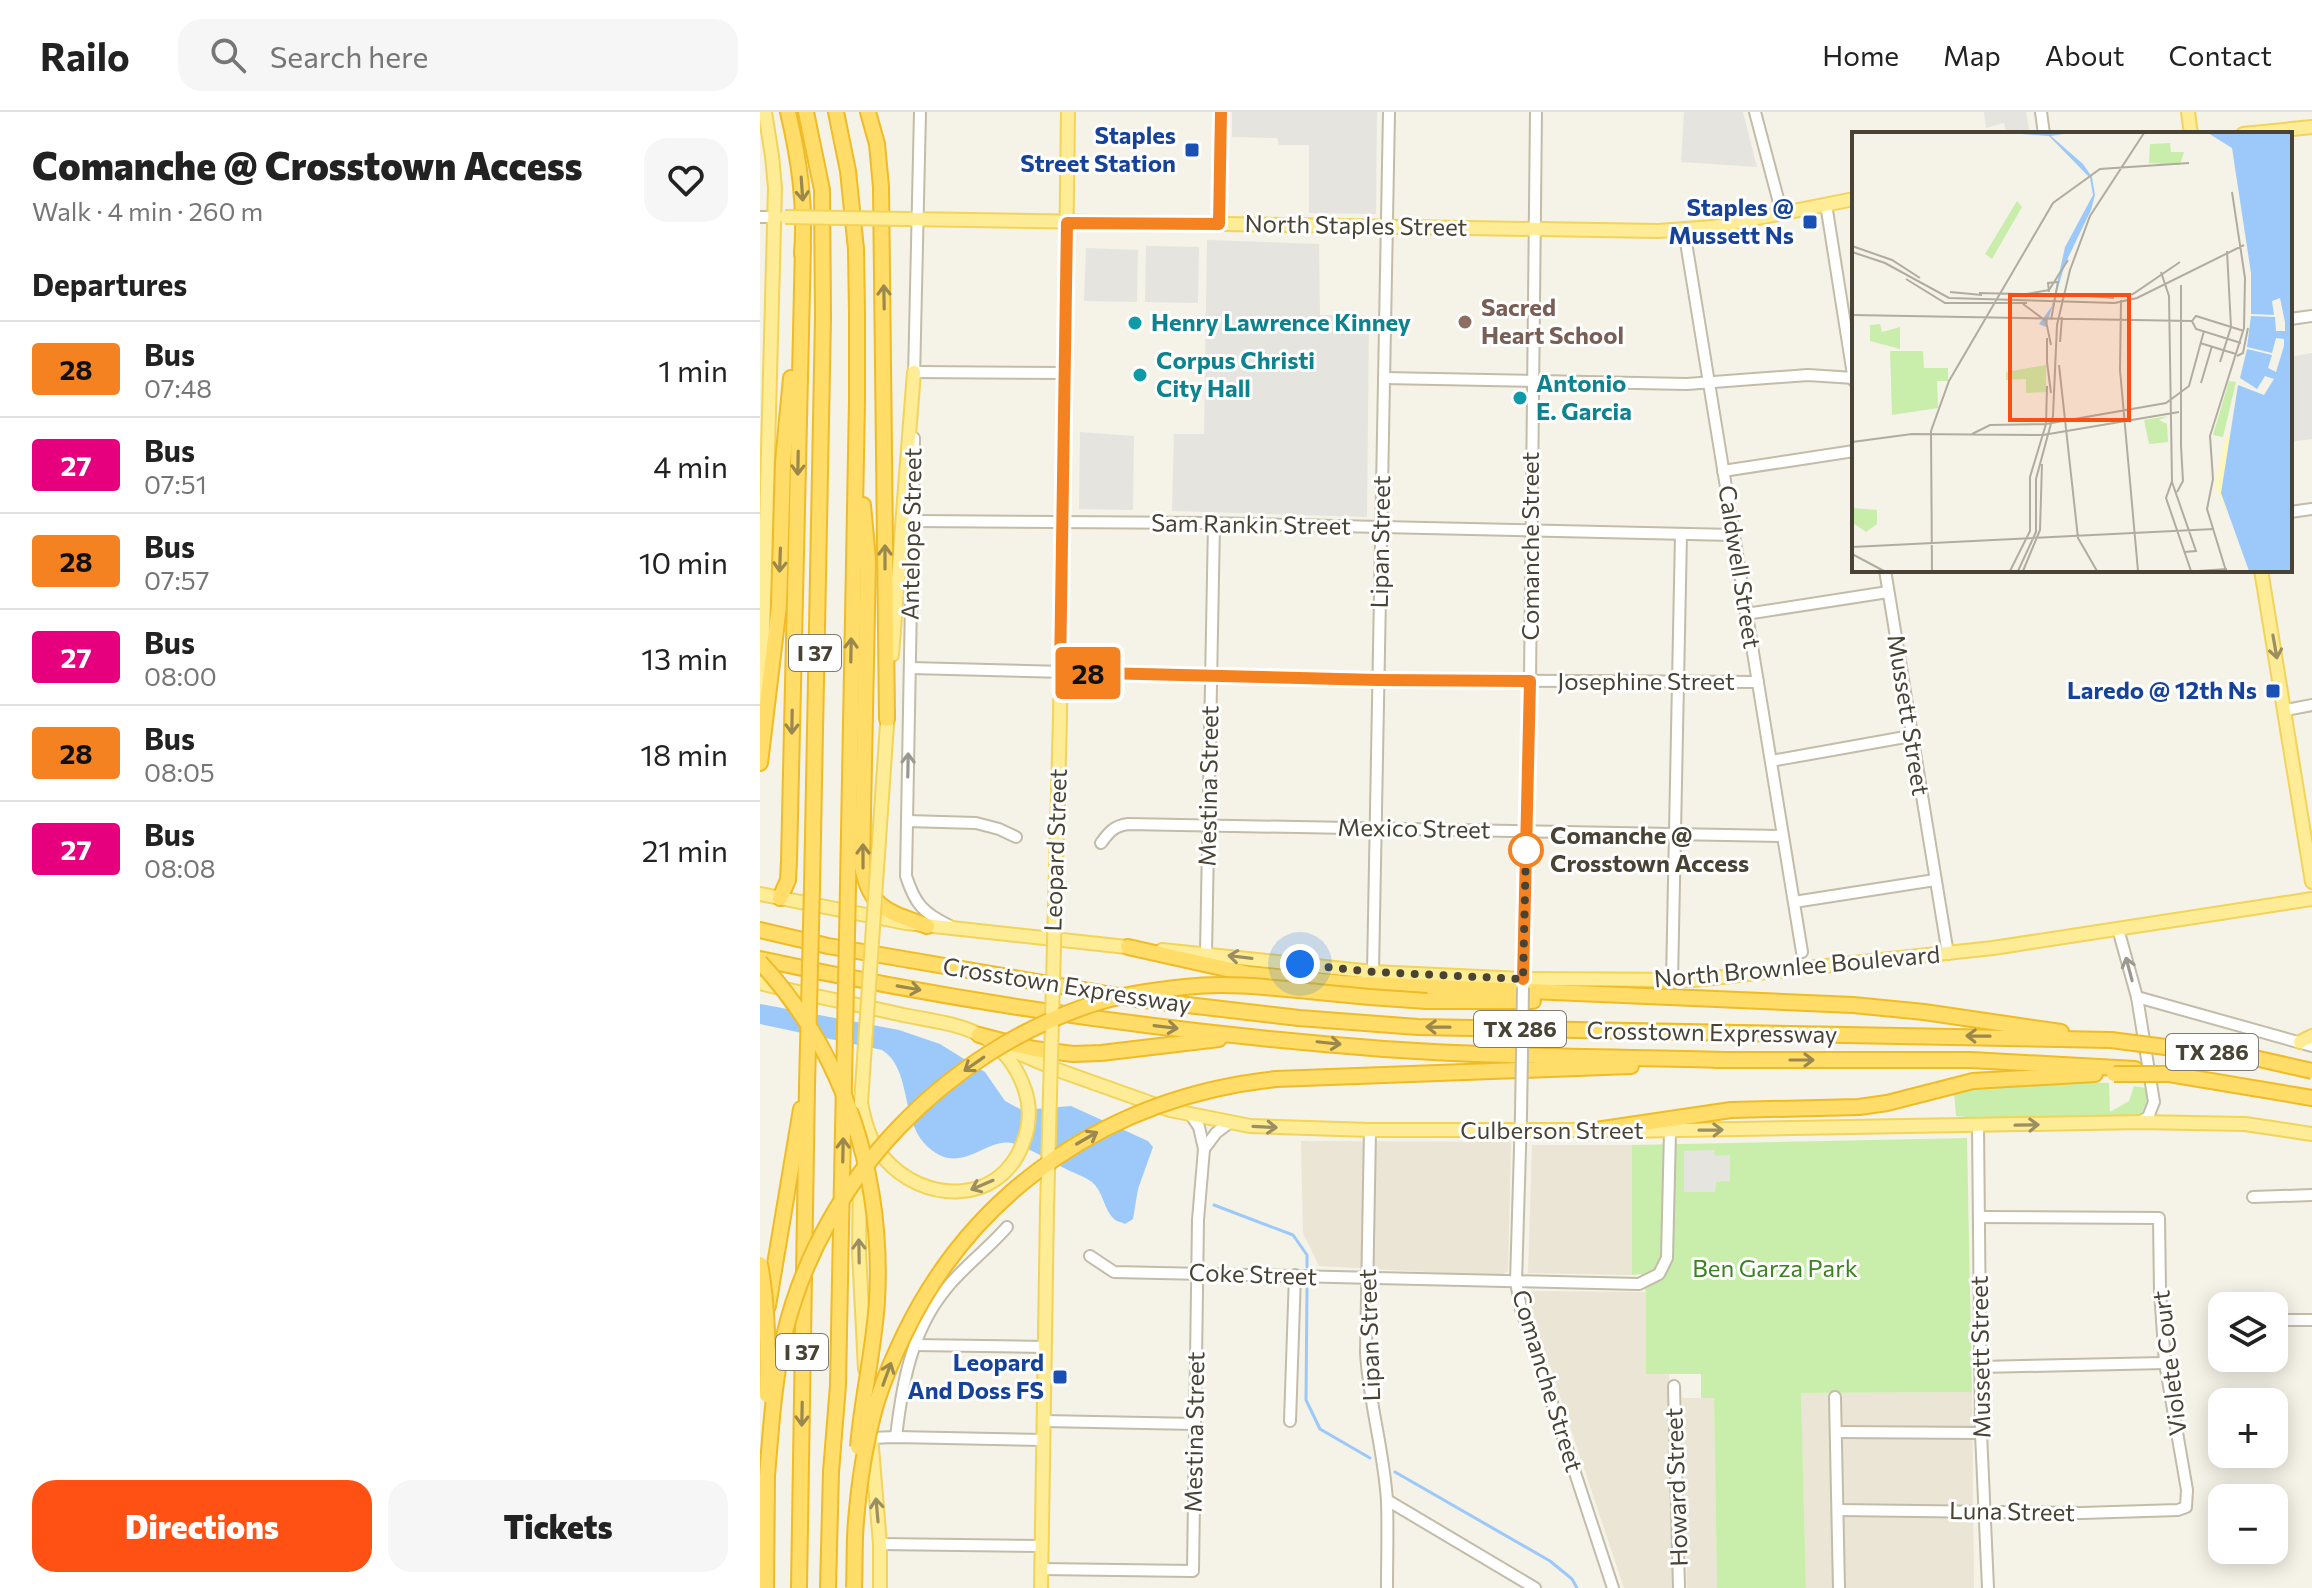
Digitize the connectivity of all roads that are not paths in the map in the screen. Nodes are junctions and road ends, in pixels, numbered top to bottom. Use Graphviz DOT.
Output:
graph roads {
  1 [pos="765,112"];
  2 [pos="788,112"];
  3 [pos="806,112"];
  4 [pos="836,112"];
  5 [pos="868,112"];
  6 [pos="920,112"];
  7 [pos="1068,112"];
  8 [pos="1221,112"];
  9 [pos="1389,112"];
  10 [pos="1536,112"];
  11 [pos="1755,112"];
  12 [pos="2041,112"];
  13 [pos="2188,112"];
  14 [pos="2312,127"];
  15 [pos="2044,132"];
  16 [pos="2191,132"];
  17 [pos="2263,132"];
  18 [pos="1852,199"];
  19 [pos="1826,204"];
  20 [pos="1782,214"];
  21 [pos="760,217"];
  22 [pos="779,217"];
  23 [pos="912,219"];
  24 [pos="1067,223"];
  25 [pos="1219,224"];
  26 [pos="1387,227"];
  27 [pos="1534,230"];
  28 [pos="1684,230"];
  29 [pos="803,245"];
  30 [pos="2312,316"];
  31 [pos="2292,319"];
  32 [pos="1852,366"];
  33 [pos="765,368"];
  34 [pos="914,372"];
  35 [pos="1064,373"];
  36 [pos="1384,378"];
  37 [pos="1852,379"];
  38 [pos="1533,380"];
  39 [pos="1709,382"];
  40 [pos="856,441"];
  41 [pos="1852,451"];
  42 [pos="1723,471"];
  43 [pos="2312,509"];
  44 [pos="2292,512"];
  45 [pos="764,518"];
  46 [pos="913,521"];
  47 [pos="1061,522"];
  48 [pos="1214,523"];
  49 [pos="1382,528"];
  50 [pos="1531,531"];
  51 [pos="1681,534"];
  52 [pos="1733,535"];
  53 [pos="1885,572"];
  54 [pos="2261,572"];
  55 [pos="1888,592"];
  56 [pos="1746,614"];
  57 [pos="910,668"];
  58 [pos="1060,672"];
  59 [pos="1210,677"];
  60 [pos="1378,680"];
  61 [pos="1530,681"];
  62 [pos="1758,682"];
  63 [pos="1678,683"];
  64 [pos="2312,705"];
  65 [pos="2286,710"];
  66 [pos="887,719"];
  67 [pos="760,729"];
  68 [pos="1911,736"];
  69 [pos="1771,761"];
  70 [pos="760,763"];
  71 [pos="907,821"];
  72 [pos="1209,825"];
  73 [pos="1376,829"];
  74 [pos="1526,830"];
  75 [pos="1676,833"];
  76 [pos="1783,836"];
  77 [pos="1016,837"];
  78 [pos="1101,843"];
  79 [pos="1935,880"];
  80 [pos="2312,882"];
  81 [pos="760,894"];
  82 [pos="780,898"];
  83 [pos="2312,899"];
  84 [pos="1794,902"];
  85 [pos="927,926"];
  86 [pos="2118,929"];
  87 [pos="760,930"];
  88 [pos="959,930"];
  89 [pos="1128,947"];
  90 [pos="1802,952"];
  91 [pos="1206,953"];
  92 [pos="1948,954"];
  93 [pos="760,961"];
  94 [pos="1373,972"];
  95 [pos="1672,981"];
  96 [pos="760,983"];
  97 [pos="1523,984"];
  98 [pos="2137,997"];
  99 [pos="1797,1003"];
  100 [pos="979,1035"];
  101 [pos="1251,1036"];
  102 [pos="2312,1036"];
  103 [pos="2111,1040"];
  104 [pos="2306,1044"];
  105 [pos="1724,1060"];
  106 [pos="2112,1070"];
  107 [pos="2312,1071"];
  108 [pos="807,1086"];
  109 [pos="2312,1098"];
  110 [pos="861,1103"];
  111 [pos="1191,1115"];
  112 [pos="2140,1122"];
  113 [pos="1229,1123"];
  114 [pos="1978,1125"];
  115 [pos="1370,1130"];
  116 [pos="1596,1130"];
  117 [pos="1521,1131"];
  118 [pos="1670,1131"];
  119 [pos="2312,1134"];
  120 [pos="1204,1149"];
  121 [pos="2312,1195"];
  122 [pos="2253,1197"];
  123 [pos="1979,1217"];
  124 [pos="1007,1227"];
  125 [pos="1090,1256"];
  126 [pos="760,1264"];
  127 [pos="1198,1273"];
  128 [pos="1295,1275"];
  129 [pos="1367,1279"];
  130 [pos="1516,1282"];
  131 [pos="2288,1320"];
  132 [pos="2312,1320"];
  133 [pos="914,1345"];
  134 [pos="1045,1347"];
  135 [pos="760,1354"];
  136 [pos="2165,1363"];
  137 [pos="1980,1367"];
  138 [pos="1674,1386"];
  139 [pos="1835,1397"];
  140 [pos="1044,1421"];
  141 [pos="1290,1421"];
  142 [pos="1195,1424"];
  143 [pos="1836,1432"];
  144 [pos="1981,1433"];
  145 [pos="896,1437"];
  146 [pos="871,1438"];
  147 [pos="1044,1440"];
  148 [pos="767,1476"];
  149 [pos="1387,1500"];
  150 [pos="2186,1507"];
  151 [pos="1838,1510"];
  152 [pos="1984,1512"];
  153 [pos="856,1522"];
  154 [pos="880,1544"];
  155 [pos="1042,1546"];
  156 [pos="1041,1569"];
  157 [pos="828,1583"];
  158 [pos="766,1588"];
  159 [pos="799,1588"];
  160 [pos="854,1588"];
  161 [pos="880,1588"];
  162 [pos="1041,1588"];
  163 [pos="1387,1588"];
  164 [pos="1535,1588"];
  165 [pos="1613,1588"];
  166 [pos="1679,1588"];
  167 [pos="1839,1588"];
  168 [pos="1988,1588"];
  1 -- 22 [label="main road"];
  2 -- 29 [label="highway, one-way"];
  3 -- 108 [label="highway, I 37, bridge"];
  4 -- 40 [label="highway, I 37"];
  66 -- 5 [label="highway, one-way"];
  6 -- 23 [label="street, Antelope Street"];
  7 -- 24 [label="main road, Leopard Street"];
  8 -- 25 [label="street"];
  9 -- 26 [label="street, Lipan Street"];
  10 -- 27 [label="street, Comanche Street"];
  11 -- 20 [label="street"];
  12 -- 15 [label="street"];
  13 -- 16 [label="main road"];
  14 -- 17 [label="main road"];
  18 -- 19 [label="main road, North Staples Street"];
  19 -- 20 [label="main road, North Staples Street"];
  19 -- 32 [label="street"];
  20 -- 28 [label="main road, North Staples Street"];
  21 -- 22 [label="street, North Staples Street"];
  22 -- 23 [label="main road, North Staples Street, bridge"];
  22 -- 33 [label="main road"];
  23 -- 24 [label="main road, North Staples Street"];
  23 -- 34 [label="street, Antelope Street"];
  24 -- 25 [label="main road, North Staples Street"];
  24 -- 35 [label="main road, Leopard Street"];
  25 -- 26 [label="main road, North Staples Street"];
  26 -- 27 [label="main road, North Staples Street"];
  26 -- 36 [label="street, Lipan Street"];
  27 -- 28 [label="main road, North Staples Street"];
  27 -- 38 [label="street, Comanche Street"];
  28 -- 39 [label="street, Caldwell Street"];
  29 -- 70 [label="highway, one-way"];
  29 -- 82 [label="highway, one-way"];
  30 -- 31 [label="street"];
  33 -- 45 [label="main road"];
  34 -- 35 [label="street"];
  34 -- 46 [label="street, Antelope Street"];
  34 -- 66 [label="main road"];
  35 -- 47 [label="main road, Leopard Street"];
  36 -- 38 [label="street"];
  36 -- 49 [label="street, Lipan Street"];
  37 -- 39 [label="street"];
  38 -- 39 [label="street"];
  38 -- 50 [label="street, Comanche Street"];
  39 -- 42 [label="street, Caldwell Street"];
  85 -- 40 [label="highway, one-way"];
  157 -- 40 [label="highway, I 37, one-way, bridge"];
  41 -- 42 [label="street"];
  42 -- 52 [label="street, Caldwell Street"];
  43 -- 44 [label="street"];
  45 -- 67 [label="main road"];
  46 -- 47 [label="street, Sam Rankin Street"];
  46 -- 57 [label="street, Antelope Street"];
  47 -- 48 [label="street, Sam Rankin Street"];
  47 -- 58 [label="main road, Leopard Street"];
  48 -- 49 [label="street, Sam Rankin Street"];
  48 -- 59 [label="street, Mestina Street"];
  49 -- 50 [label="street, Sam Rankin Street"];
  49 -- 60 [label="street, Lipan Street"];
  50 -- 51 [label="street, Sam Rankin Street"];
  50 -- 61 [label="street, Comanche Street"];
  51 -- 52 [label="street, Sam Rankin Street"];
  51 -- 63 [label="street"];
  52 -- 56 [label="street, Caldwell Street"];
  53 -- 55 [label="street, Mussett Street"];
  54 -- 65 [label="main road, one-way"];
  55 -- 56 [label="street"];
  55 -- 68 [label="street, Mussett Street"];
  56 -- 62 [label="street, Caldwell Street"];
  57 -- 58 [label="street, Josephine Street"];
  71 -- 57 [label="street, Antelope Street, one-way"];
  58 -- 59 [label="street, Josephine Street"];
  58 -- 134 [label="main road, Leopard Street, bridge"];
  59 -- 60 [label="street, Josephine Street"];
  59 -- 72 [label="street, Mestina Street"];
  60 -- 61 [label="street, Josephine Street"];
  60 -- 73 [label="street, Lipan Street"];
  61 -- 63 [label="street, Josephine Street"];
  61 -- 74 [label="street, Comanche Street"];
  62 -- 63 [label="street, Josephine Street"];
  62 -- 69 [label="street, Caldwell Street"];
  63 -- 75 [label="street"];
  64 -- 65 [label="street"];
  65 -- 80 [label="main road"];
  66 -- 110 [label="main road, bridge"];
  68 -- 69 [label="street"];
  68 -- 79 [label="street, Mussett Street"];
  69 -- 76 [label="street, Caldwell Street"];
  71 -- 77 [label="street"];
  71 -- 88 [label="street, Antelope Street"];
  72 -- 73 [label="street, Mexico Street"];
  72 -- 78 [label="street, Mexico Street"];
  72 -- 91 [label="street, Mestina Street"];
  73 -- 74 [label="street, Mexico Street"];
  73 -- 94 [label="street, Lipan Street"];
  74 -- 75 [label="street, Mexico Street"];
  74 -- 97 [label="street, Comanche Street"];
  75 -- 76 [label="street, Mexico Street"];
  75 -- 95 [label="street"];
  76 -- 84 [label="street, Caldwell Street"];
  79 -- 84 [label="street"];
  79 -- 92 [label="street, Mussett Street"];
  81 -- 82 [label="main road, North Brownlee Boulevard"];
  82 -- 85 [label="main road, North Brownlee Boulevard"];
  83 -- 86 [label="main road, North Brownlee Boulevard"];
  84 -- 90 [label="street, Caldwell Street"];
  85 -- 88 [label="main road, North Brownlee Boulevard"];
  86 -- 92 [label="main road, North Brownlee Boulevard"];
  98 -- 86 [label="street, one-way"];
  103 -- 87 [label="highway, Crosstown Expressway / TX 286, one-way"];
  88 -- 89 [label="main road, North Brownlee Boulevard"];
  89 -- 91 [label="main road, North Brownlee Boulevard"];
  89 -- 99 [label="highway"];
  94 -- 91 [label="main road, North Brownlee Boulevard, one-way"];
  92 -- 95 [label="main road, North Brownlee Boulevard"];
  93 -- 101 [label="highway, Crosstown Expressway / TX 286, one-way"];
  93 -- 153 [label="highway, bridge"];
  94 -- 97 [label="main road, North Brownlee Boulevard"];
  95 -- 97 [label="main road, North Brownlee Boulevard"];
  96 -- 100 [label="main road, Culberson Street"];
  97 -- 117 [label="street, Comanche Street, bridge"];
  98 -- 104 [label="street"];
  98 -- 112 [label="street"];
  99 -- 103 [label="highway"];
  99 -- 148 [label="highway, one-way, bridge"];
  100 -- 101 [label="highway"];
  100 -- 110 [label="main road, one-way"];
  100 -- 111 [label="main road, Culberson Street"];
  101 -- 105 [label="highway, Crosstown Expressway / TX 286, one-way"];
  102 -- 104 [label="main road"];
  103 -- 107 [label="highway, Crosstown Expressway / TX 286, bridge"];
  105 -- 106 [label="highway, TX 286, one-way"];
  153 -- 105 [label="highway, one-way, bridge"];
  106 -- 109 [label="highway, TX 286, bridge"];
  106 -- 116 [label="highway"];
  108 -- 135 [label="highway"];
  108 -- 159 [label="highway, I 37, one-way"];
  146 -- 110 [label="main road, one-way"];
  111 -- 113 [label="main road, Culberson Street"];
  111 -- 120 [label="street, Mestina Street"];
  114 -- 112 [label="main road, Culberson Street, one-way"];
  112 -- 119 [label="main road"];
  113 -- 115 [label="main road, Culberson Street, one-way"];
  113 -- 120 [label="street"];
  118 -- 114 [label="main road, Culberson Street, one-way"];
  114 -- 123 [label="street, Mussett Street"];
  115 -- 117 [label="main road, Culberson Street"];
  115 -- 129 [label="street, Lipan Street"];
  116 -- 117 [label="main road, Culberson Street"];
  116 -- 118 [label="main road, Culberson Street"];
  117 -- 130 [label="street, Comanche Street"];
  118 -- 130 [label="street, Coke Street"];
  120 -- 127 [label="street, Mestina Street"];
  121 -- 122 [label="street"];
  123 -- 136 [label="street, Violete Court"];
  123 -- 137 [label="street, Mussett Street"];
  124 -- 133 [label="street"];
  125 -- 127 [label="street, Coke Street"];
  126 -- 148 [label="highway, bridge"];
  127 -- 128 [label="street, Coke Street"];
  127 -- 142 [label="street, Mestina Street"];
  128 -- 129 [label="street, Coke Street"];
  128 -- 141 [label="street"];
  129 -- 130 [label="street, Coke Street"];
  129 -- 149 [label="street, Lipan Street"];
  130 -- 165 [label="street, Comanche Street"];
  131 -- 132 [label="street"];
  133 -- 134 [label="street"];
  133 -- 145 [label="street"];
  134 -- 140 [label="main road, Leopard Street"];
  136 -- 137 [label="street"];
  136 -- 150 [label="street, Violete Court"];
  137 -- 144 [label="street, Mussett Street"];
  138 -- 166 [label="street, Howard Street"];
  139 -- 143 [label="street"];
  140 -- 142 [label="street"];
  140 -- 147 [label="main road, Leopard Street"];
  142 -- 156 [label="street, Mestina Street"];
  143 -- 144 [label="street"];
  143 -- 151 [label="street"];
  144 -- 152 [label="street, Mussett Street"];
  145 -- 146 [label="street"];
  145 -- 147 [label="street"];
  154 -- 146 [label="main road, one-way"];
  147 -- 155 [label="main road, Leopard Street"];
  148 -- 158 [label="highway"];
  149 -- 163 [label="street, Lipan Street"];
  149 -- 164 [label="street"];
  150 -- 152 [label="street, Luna Street"];
  151 -- 152 [label="street, Luna Street"];
  151 -- 167 [label="street"];
  152 -- 168 [label="street, Mussett Street"];
  153 -- 160 [label="highway, bridge"];
  154 -- 155 [label="street"];
  154 -- 161 [label="main road"];
  155 -- 156 [label="main road, Leopard Street"];
  156 -- 162 [label="main road, Leopard Street"];
}
